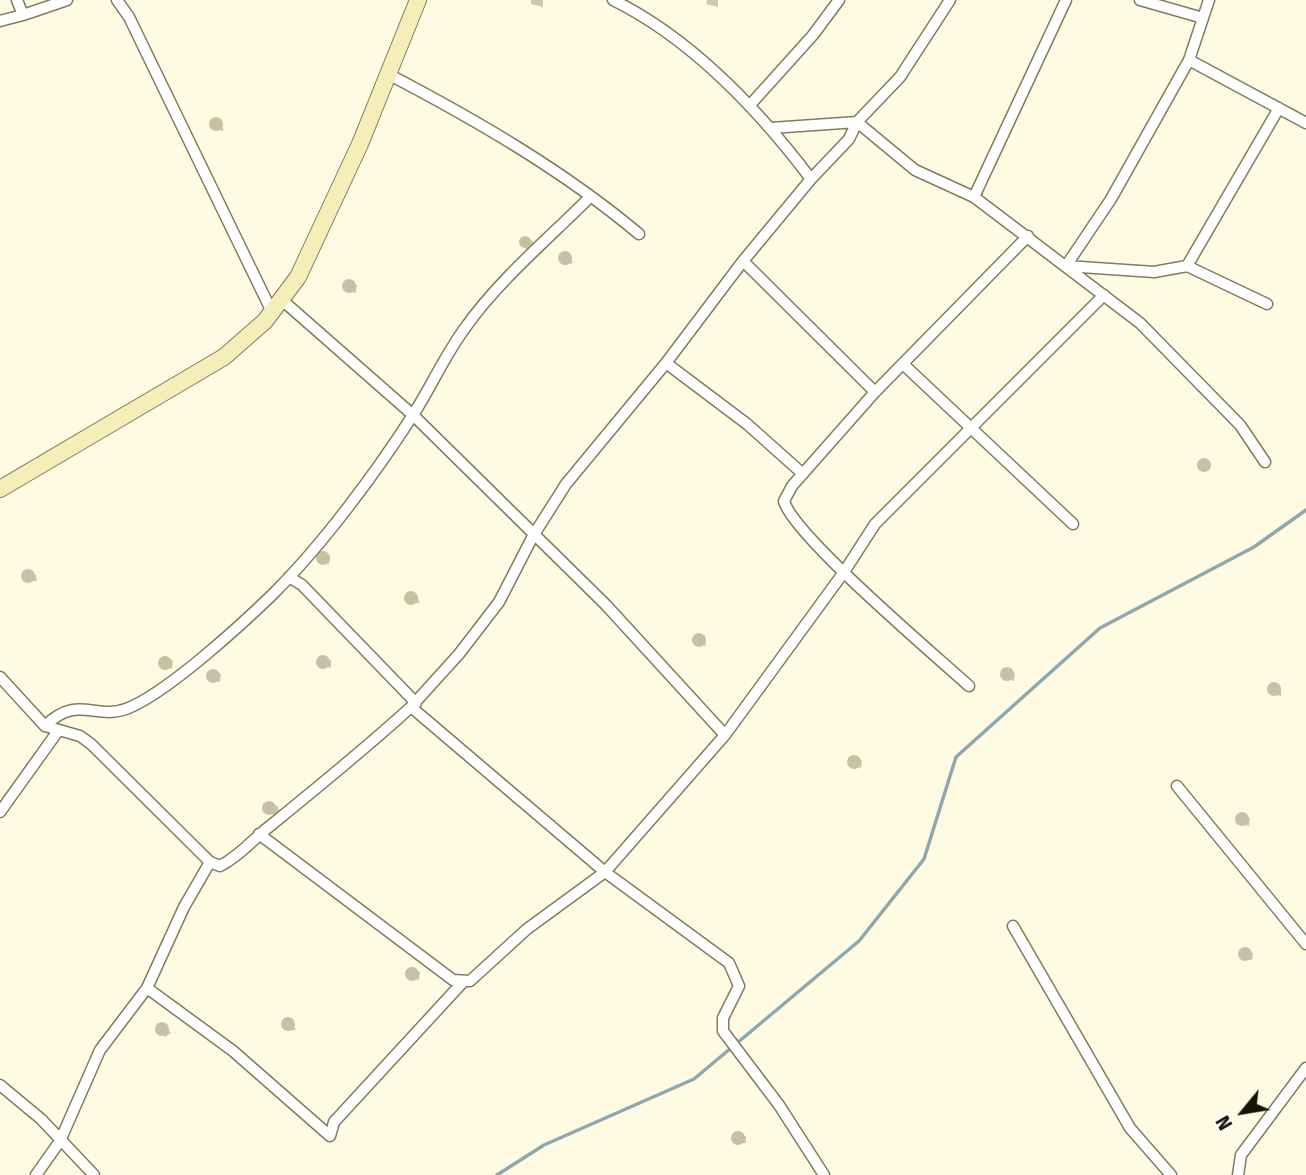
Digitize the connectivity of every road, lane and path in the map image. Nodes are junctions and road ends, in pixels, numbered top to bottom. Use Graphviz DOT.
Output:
graph roads {
  1 [pos="17,0"];
  2 [pos="67,0"];
  3 [pos="117,0"];
  4 [pos="418,0"];
  5 [pos="613,0"];
  6 [pos="839,0"];
  7 [pos="950,0"];
  8 [pos="1066,0"];
  9 [pos="1140,0"];
  10 [pos="1209,0"];
  11 [pos="23,15"];
  12 [pos="1203,18"];
  13 [pos="0,21"];
  14 [pos="1189,60"];
  15 [pos="388,74"];
  16 [pos="750,105"];
  17 [pos="1279,108"];
  18 [pos="857,122"];
  19 [pos="1306,123"];
  20 [pos="771,128"];
  21 [pos="811,179"];
  22 [pos="974,197"];
  23 [pos="589,198"];
  24 [pos="639,234"];
  25 [pos="1028,236"];
  26 [pos="743,261"];
  27 [pos="1066,266"];
  28 [pos="1187,266"];
  29 [pos="1104,295"];
  30 [pos="1267,304"];
  31 [pos="276,305"];
  32 [pos="666,363"];
  33 [pos="903,364"];
  34 [pos="876,392"];
  35 [pos="413,415"];
  36 [pos="971,428"];
  37 [pos="1265,462"];
  38 [pos="803,474"];
  39 [pos="0,489"];
  40 [pos="1073,524"];
  41 [pos="533,537"];
  42 [pos="844,572"];
  43 [pos="289,577"];
  44 [pos="0,677"];
  45 [pos="969,686"];
  46 [pos="414,705"];
  47 [pos="45,726"];
  48 [pos="58,730"];
  49 [pos="725,735"];
  50 [pos="1177,786"];
  51 [pos="0,812"];
  52 [pos="259,834"];
  53 [pos="210,862"];
  54 [pos="605,872"];
  55 [pos="1013,926"];
  56 [pos="1306,944"];
  57 [pos="462,983"];
  58 [pos="147,988"];
  59 [pos="1306,1068"];
  60 [pos="0,1085"];
  61 [pos="60,1141"];
  62 [pos="36,1175"];
  63 [pos="94,1175"];
  64 [pos="824,1175"];
  65 [pos="1171,1175"];
  66 [pos="1238,1175"];
  1 -- 11 [label="street"];
  2 -- 11 [label="street"];
  3 -- 31 [label="street"];
  4 -- 15 [label="street"];
  5 -- 16 [label="street"];
  6 -- 16 [label="street"];
  7 -- 18 [label="street"];
  8 -- 22 [label="street"];
  9 -- 12 [label="street"];
  10 -- 12 [label="street"];
  11 -- 13 [label="street"];
  12 -- 14 [label="street"];
  14 -- 17 [label="street"];
  14 -- 27 [label="street"];
  15 -- 23 [label="street"];
  15 -- 31 [label="street"];
  16 -- 20 [label="street"];
  17 -- 19 [label="street"];
  17 -- 28 [label="street"];
  18 -- 20 [label="street"];
  18 -- 21 [label="street"];
  18 -- 22 [label="street"];
  20 -- 21 [label="street"];
  21 -- 26 [label="street"];
  22 -- 25 [label="street"];
  23 -- 24 [label="street"];
  23 -- 35 [label="street"];
  25 -- 27 [label="street"];
  25 -- 33 [label="street"];
  26 -- 32 [label="street"];
  26 -- 34 [label="street"];
  27 -- 28 [label="street"];
  27 -- 29 [label="street"];
  28 -- 30 [label="street"];
  29 -- 36 [label="street"];
  29 -- 37 [label="street"];
  31 -- 35 [label="street"];
  31 -- 39 [label="street"];
  32 -- 38 [label="street"];
  32 -- 41 [label="street"];
  33 -- 34 [label="street"];
  33 -- 36 [label="street"];
  34 -- 38 [label="street"];
  35 -- 41 [label="street"];
  35 -- 43 [label="street"];
  36 -- 40 [label="street"];
  36 -- 42 [label="street"];
  38 -- 42 [label="street"];
  41 -- 46 [label="street"];
  41 -- 49 [label="street"];
  42 -- 45 [label="street"];
  42 -- 49 [label="street"];
  43 -- 46 [label="street"];
  43 -- 47 [label="street"];
  44 -- 47 [label="street"];
  46 -- 52 [label="street"];
  46 -- 54 [label="street"];
  47 -- 48 [label="street"];
  48 -- 51 [label="street"];
  48 -- 53 [label="street"];
  49 -- 54 [label="street"];
  50 -- 56 [label="street"];
  52 -- 53 [label="street"];
  52 -- 57 [label="street"];
  53 -- 58 [label="street"];
  54 -- 57 [label="street"];
  54 -- 64 [label="street"];
  55 -- 65 [label="street"];
  57 -- 58 [label="street"];
  58 -- 61 [label="street"];
  59 -- 66 [label="street"];
  60 -- 61 [label="street"];
  61 -- 62 [label="street"];
  61 -- 63 [label="street"];
}
